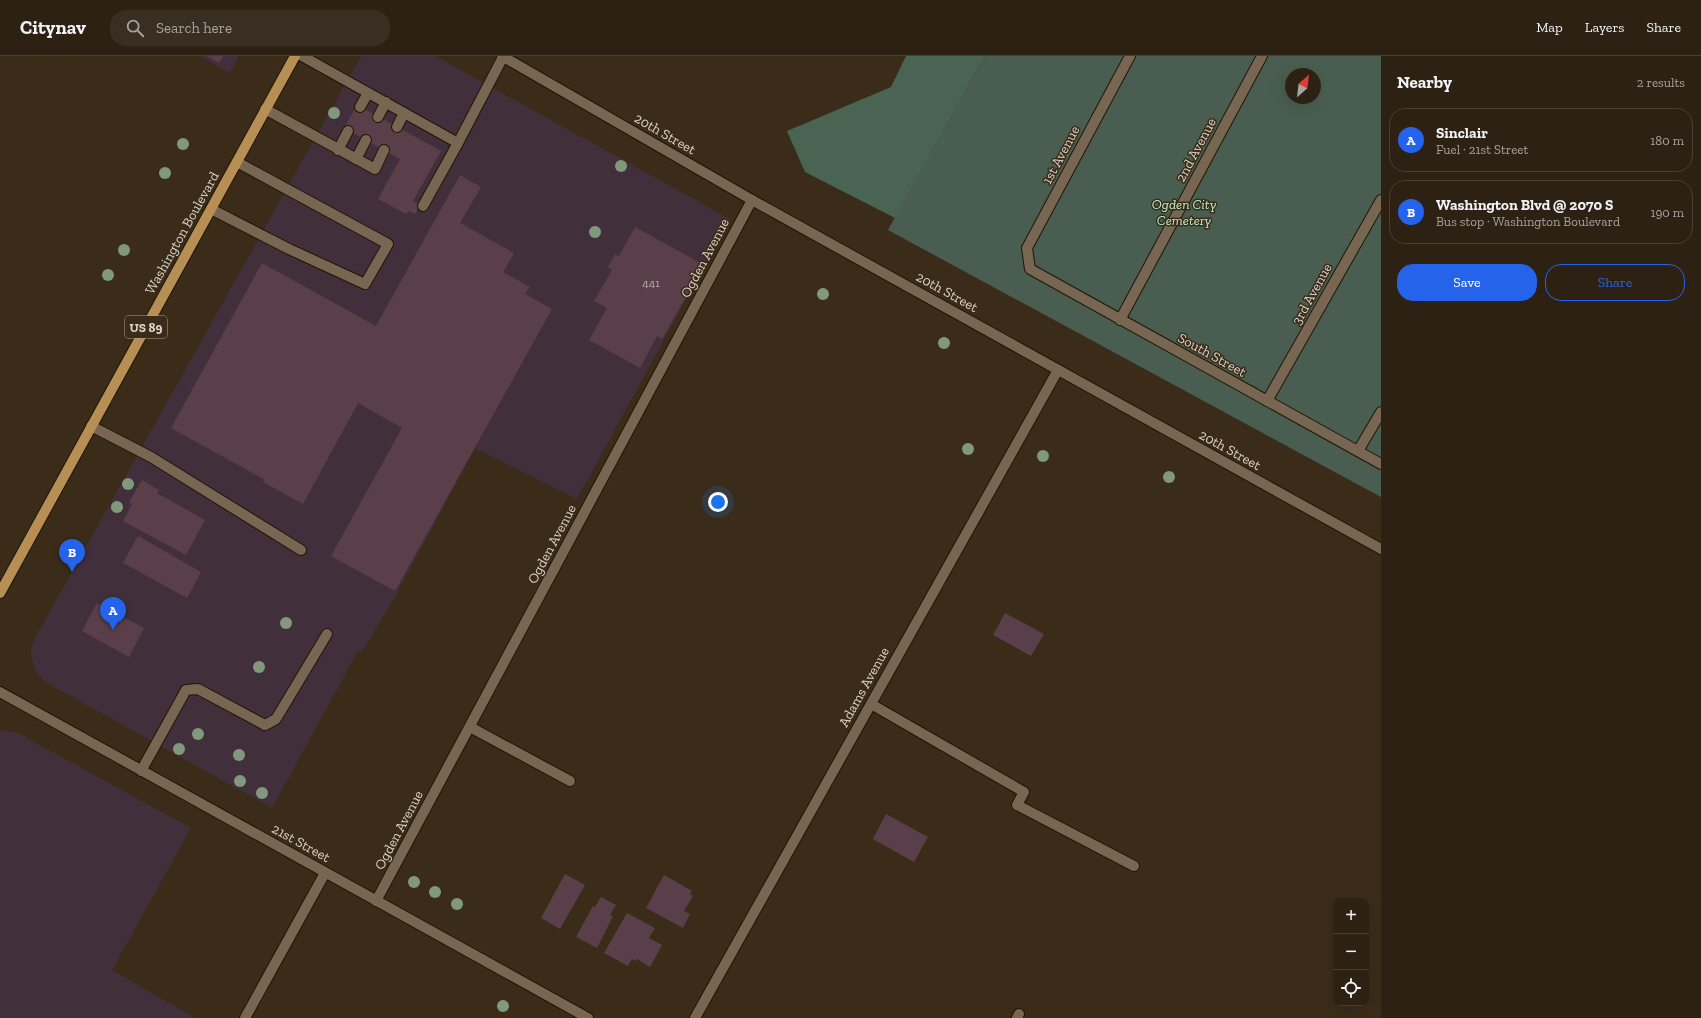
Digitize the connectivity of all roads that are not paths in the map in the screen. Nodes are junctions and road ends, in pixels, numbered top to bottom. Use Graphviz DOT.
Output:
graph roads {
  1 [pos="295,56"];
  2 [pos="302,56"];
  3 [pos="502,56"];
  4 [pos="1130,56"];
  5 [pos="1262,56"];
  6 [pos="368,93"];
  7 [pos="386,102"];
  8 [pos="360,107"];
  9 [pos="265,109"];
  10 [pos="404,113"];
  11 [pos="378,117"];
  12 [pos="397,127"];
  13 [pos="348,130"];
  14 [pos="366,140"];
  15 [pos="458,143"];
  16 [pos="338,150"];
  17 [pos="384,150"];
  18 [pos="356,160"];
  19 [pos="237,162"];
  20 [pos="752,200"];
  21 [pos="1381,200"];
  22 [pos="424,206"];
  23 [pos="211,209"];
  24 [pos="1030,269"];
  25 [pos="1120,320"];
  26 [pos="1058,370"];
  27 [pos="1268,402"];
  28 [pos="1381,412"];
  29 [pos="92,426"];
  30 [pos="1358,452"];
  31 [pos="1381,464"];
  32 [pos="1381,549"];
  33 [pos="301,550"];
  34 [pos="0,592"];
  35 [pos="327,634"];
  36 [pos="0,692"];
  37 [pos="871,704"];
  38 [pos="470,727"];
  39 [pos="141,770"];
  40 [pos="570,782"];
  41 [pos="1134,866"];
  42 [pos="325,872"];
  43 [pos="376,901"];
  44 [pos="245,1018"];
  45 [pos="588,1018"];
  46 [pos="695,1018"];
  1 -- 9 [label="main road, Washington Boulevard / US 89"];
  2 -- 6 [label="street"];
  3 -- 15 [label="street"];
  3 -- 20 [label="street, 20th Street"];
  4 -- 24 [label="street, 1st Avenue"];
  5 -- 25 [label="street, 2nd Avenue"];
  6 -- 7 [label="street"];
  6 -- 8 [label="street"];
  7 -- 10 [label="street"];
  7 -- 11 [label="street"];
  9 -- 16 [label="street"];
  9 -- 19 [label="main road, Washington Boulevard / US 89"];
  10 -- 12 [label="street"];
  10 -- 15 [label="street"];
  13 -- 16 [label="street"];
  14 -- 18 [label="street"];
  15 -- 22 [label="street"];
  16 -- 18 [label="street"];
  17 -- 18 [label="street"];
  19 -- 23 [label="main road, Washington Boulevard / US 89"];
  19 -- 23 [label="street"];
  20 -- 26 [label="street, 20th Street"];
  20 -- 38 [label="street, Ogden Avenue"];
  21 -- 27 [label="street, 3rd Avenue"];
  23 -- 29 [label="main road, Washington Boulevard / US 89"];
  24 -- 25 [label="street, South Street"];
  25 -- 27 [label="street, South Street"];
  26 -- 32 [label="street, 20th Street"];
  26 -- 37 [label="street, Adams Avenue"];
  27 -- 30 [label="street, South Street"];
  28 -- 30 [label="street"];
  29 -- 33 [label="street"];
  29 -- 34 [label="main road, Washington Boulevard / US 89"];
  30 -- 31 [label="street, South Street"];
  35 -- 39 [label="street"];
  36 -- 39 [label="street, 21st Street"];
  37 -- 41 [label="street"];
  37 -- 46 [label="street, Adams Avenue"];
  38 -- 40 [label="street"];
  38 -- 43 [label="street, Ogden Avenue"];
  39 -- 42 [label="street, 21st Street"];
  42 -- 43 [label="street, 21st Street"];
  42 -- 44 [label="street"];
  43 -- 45 [label="street, 21st Street"];
}
